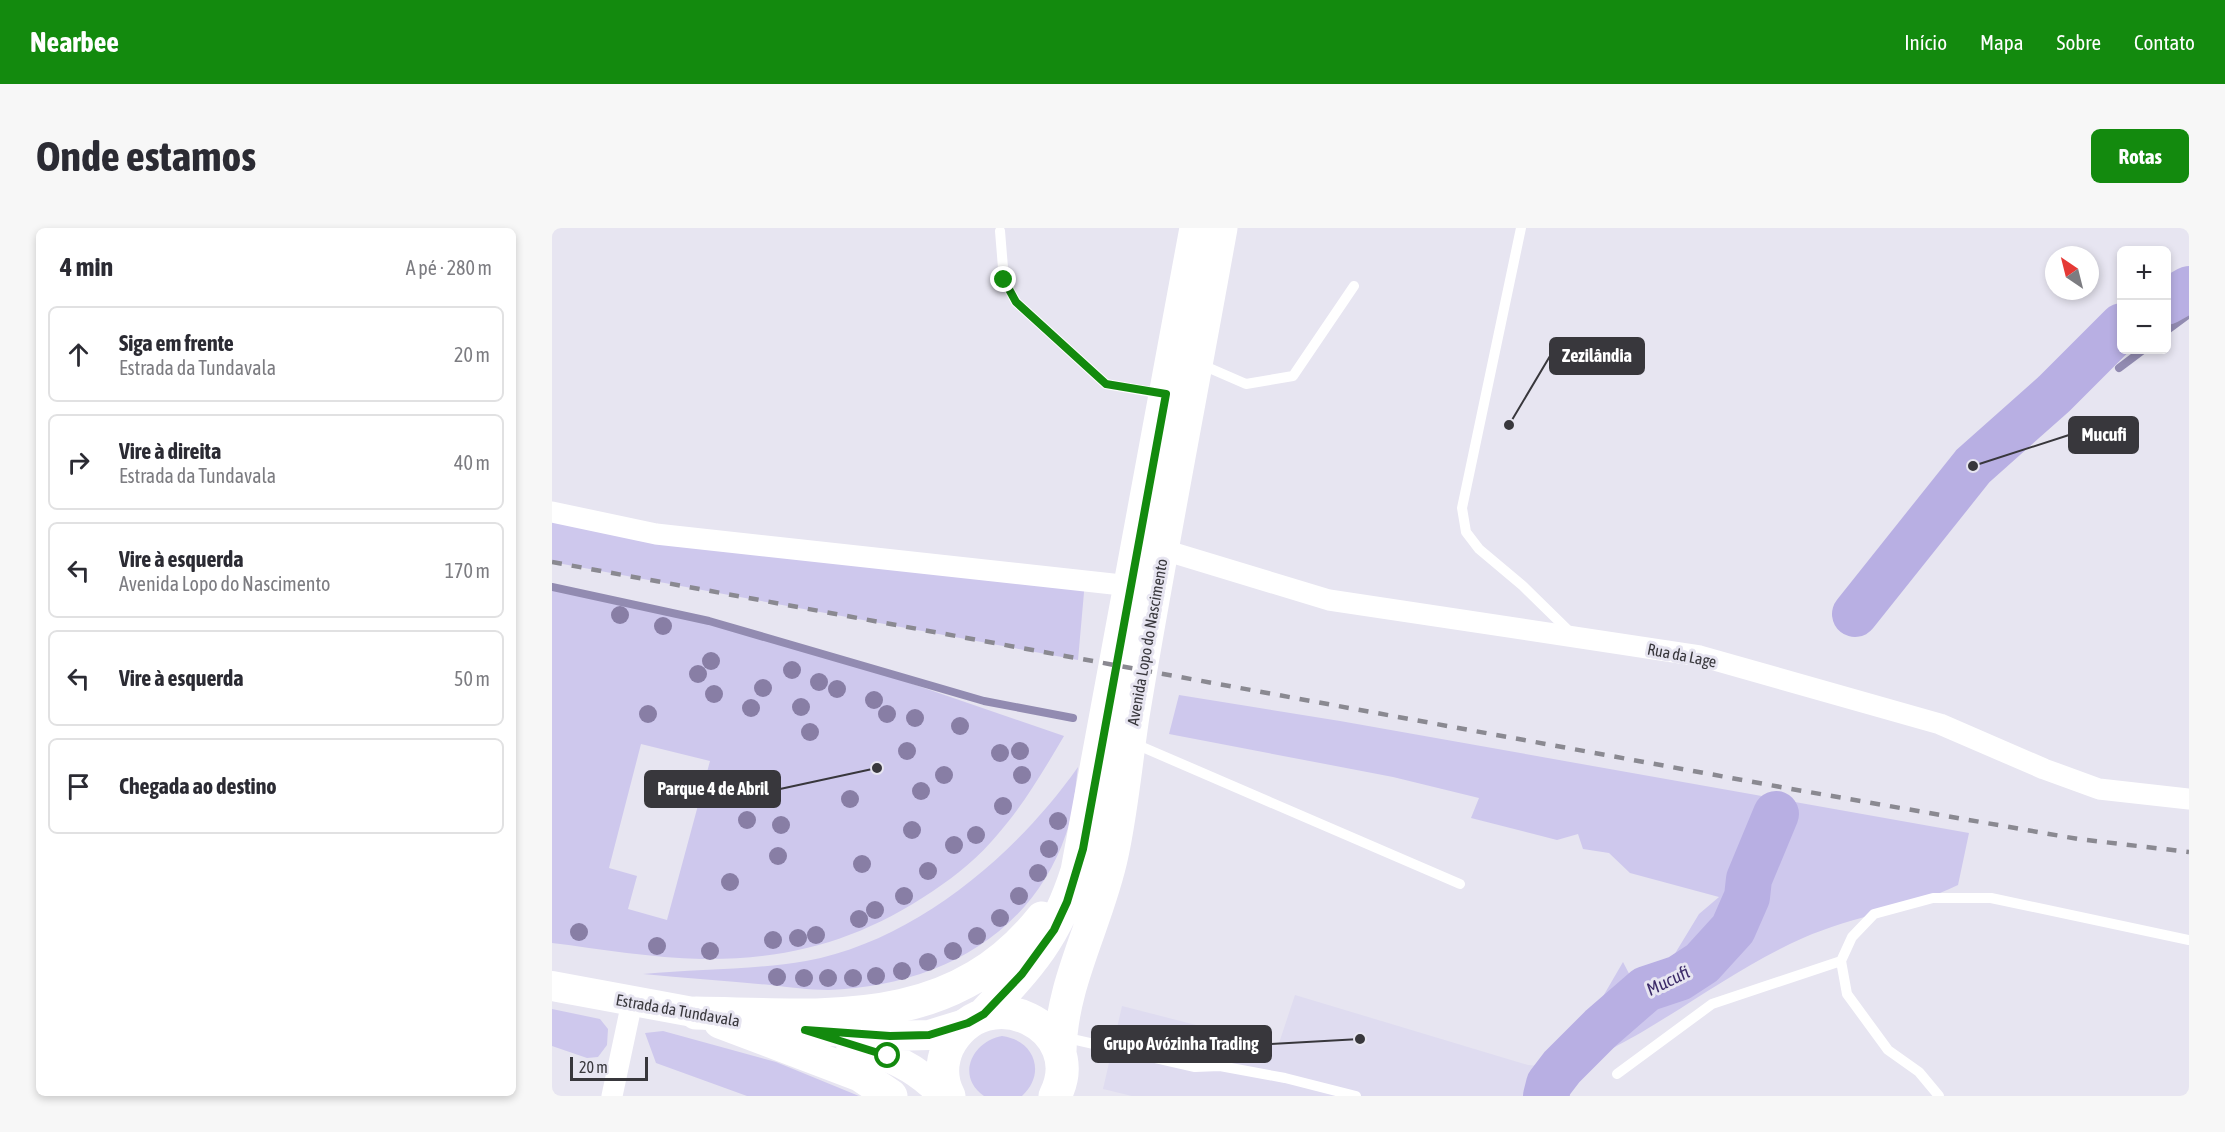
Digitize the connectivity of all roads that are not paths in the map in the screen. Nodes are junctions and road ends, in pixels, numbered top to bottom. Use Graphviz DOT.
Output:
graph roads {
  1 [pos="1196,228"];
  2 [pos="1221,228"];
  3 [pos="1521,228"];
  4 [pos="1000,231"];
  5 [pos="1354,286"];
  6 [pos="1197,363"];
  7 [pos="1166,394"];
  8 [pos="552,512"];
  9 [pos="1164,550"];
  10 [pos="1131,586"];
  11 [pos="1137,619"];
  12 [pos="1577,638"];
  13 [pos="1123,723"];
  14 [pos="2189,799"];
  15 [pos="1083,849"];
  16 [pos="1460,884"];
  17 [pos="2189,940"];
  18 [pos="1841,961"];
  19 [pos="552,986"];
  20 [pos="632,1002"];
  21 [pos="696,1013"];
  22 [pos="976,1018"];
  23 [pos="805,1030"];
  24 [pos="1060,1044"];
  25 [pos="1617,1074"];
  26 [pos="612,1096"];
  27 [pos="891,1096"];
  28 [pos="944,1096"];
  29 [pos="949,1096"];
  30 [pos="1055,1096"];
  31 [pos="1356,1096"];
  32 [pos="1939,1096"];
  1 -- 7 [label="main road, Avenida Lopo do Nascimento"];
  2 -- 6 [label="main road, Avenida Lopo do Nascimento"];
  3 -- 12 [label="lane"];
  4 -- 7 [label="lane"];
  5 -- 6 [label="lane"];
  6 -- 9 [label="main road, Avenida Lopo do Nascimento"];
  7 -- 10 [label="main road, Avenida Lopo do Nascimento"];
  8 -- 10 [label="street"];
  9 -- 11 [label="main road, Avenida Lopo do Nascimento"];
  9 -- 12 [label="street, Rua da Lage"];
  10 -- 11 [label="main road, Avenida Lopo do Nascimento"];
  11 -- 13 [label="main road, Avenida Lopo do Nascimento"];
  12 -- 14 [label="street, Rua da Lage"];
  13 -- 15 [label="main road, Avenida Lopo do Nascimento"];
  13 -- 16 [label="lane"];
  13 -- 24 [label="main road, Avenida Lopo do Nascimento"];
  15 -- 21 [label="main road"];
  15 -- 22 [label="main road, Avenida Lopo do Nascimento"];
  17 -- 18 [label="lane"];
  18 -- 25 [label="lane"];
  18 -- 32 [label="lane"];
  19 -- 20 [label="main road, Estrada da Tundavala"];
  20 -- 21 [label="main road, Estrada da Tundavala"];
  20 -- 26 [label="street"];
  21 -- 23 [label="main road, Estrada da Tundavala"];
  21 -- 27 [label="main road"];
  22 -- 23 [label="main road, Estrada da Tundavala"];
  22 -- 24 [label="main road"];
  22 -- 29 [label="main road, Avenida Lopo do Nascimento"];
  23 -- 28 [label="main road, Estrada da Tundavala"];
  24 -- 30 [label="main road, Avenida Lopo do Nascimento"];
  24 -- 31 [label="lane"];
}
